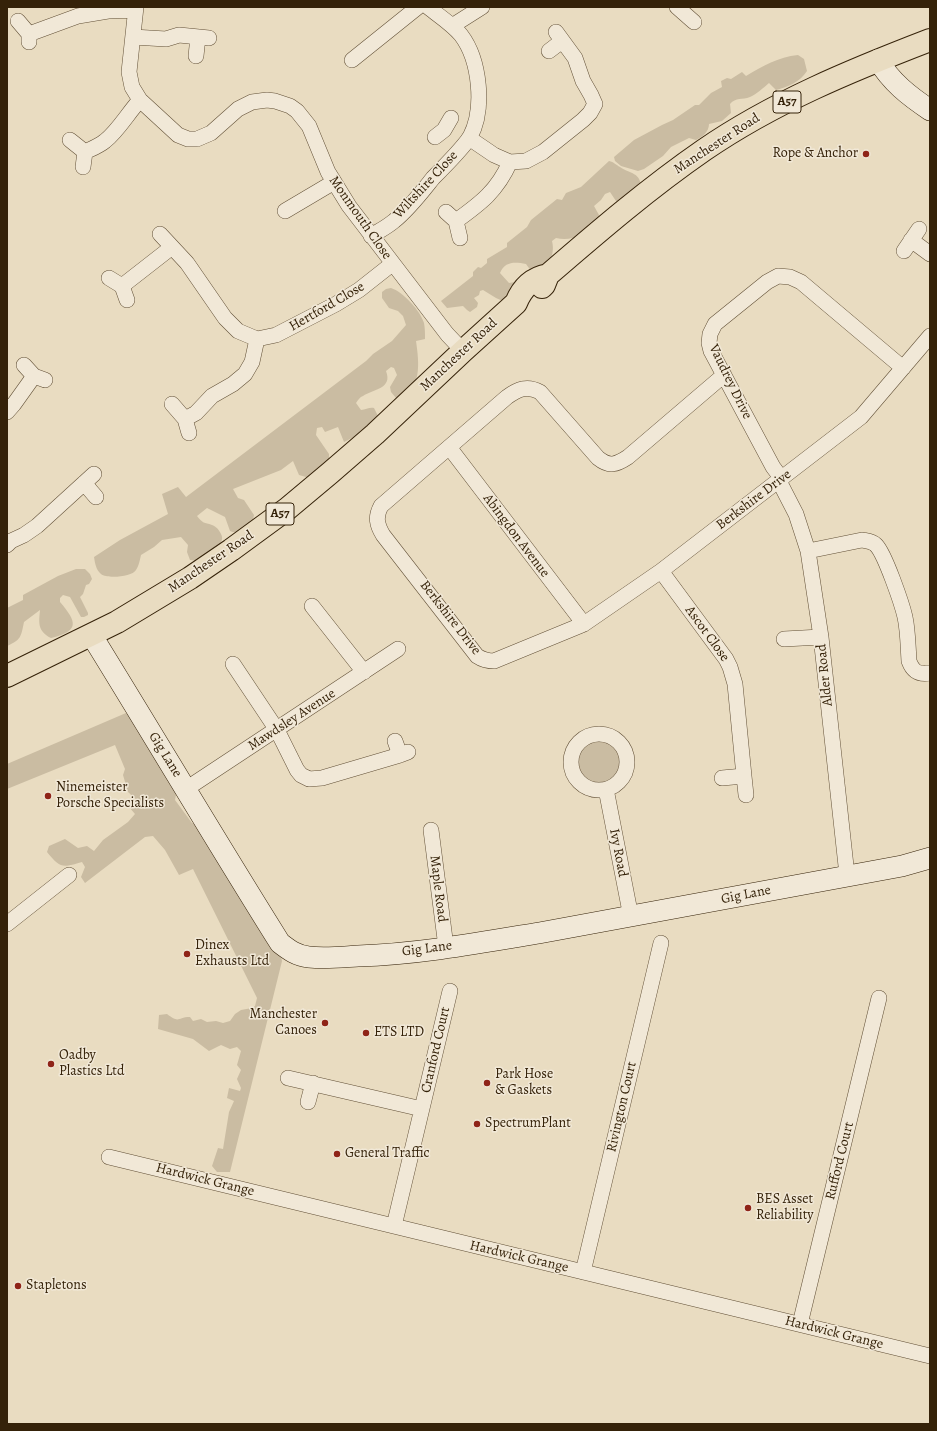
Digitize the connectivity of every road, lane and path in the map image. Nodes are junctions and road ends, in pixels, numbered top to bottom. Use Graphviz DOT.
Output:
graph roads {
  1 [pos="418,7"];
  2 [pos="428,7"];
  3 [pos="482,7"];
  4 [pos="677,7"];
  5 [pos="135,8"];
  6 [pos="18,21"];
  7 [pos="696,23"];
  8 [pos="452,26"];
  9 [pos="132,37"];
  10 [pos="930,40"];
  11 [pos="549,51"];
  12 [pos="196,56"];
  13 [pos="352,60"];
  14 [pos="878,60"];
  15 [pos="140,100"];
  16 [pos="930,110"];
  17 [pos="443,128"];
  18 [pos="70,140"];
  19 [pos="465,142"];
  20 [pos="85,152"];
  21 [pos="510,162"];
  22 [pos="83,167"];
  23 [pos="334,182"];
  24 [pos="285,211"];
  25 [pos="160,234"];
  26 [pos="371,236"];
  27 [pos="460,238"];
  28 [pos="911,240"];
  29 [pos="172,247"];
  30 [pos="930,254"];
  31 [pos="392,264"];
  32 [pos="109,278"];
  33 [pos="930,336"];
  34 [pos="256,339"];
  35 [pos="463,351"];
  36 [pos="24,365"];
  37 [pos="903,368"];
  38 [pos="724,375"];
  39 [pos="172,404"];
  40 [pos="7,412"];
  41 [pos="449,447"];
  42 [pos="780,480"];
  43 [pos="96,497"];
  44 [pos="8,539"];
  45 [pos="808,551"];
  46 [pos="661,571"];
  47 [pos="312,606"];
  48 [pos="584,624"];
  49 [pos="92,636"];
  50 [pos="821,636"];
  51 [pos="784,639"];
  52 [pos="398,649"];
  53 [pos="233,664"];
  54 [pos="364,672"];
  55 [pos="930,673"];
  56 [pos="7,676"];
  57 [pos="277,730"];
  58 [pos="395,741"];
  59 [pos="744,776"];
  60 [pos="722,778"];
  61 [pos="186,789"];
  62 [pos="606,789"];
  63 [pos="746,795"];
  64 [pos="431,830"];
  65 [pos="930,858"];
  66 [pos="69,875"];
  67 [pos="847,876"];
  68 [pos="631,917"];
  69 [pos="7,924"];
  70 [pos="661,943"];
  71 [pos="446,947"];
  72 [pos="450,991"];
  73 [pos="879,998"];
  74 [pos="288,1078"];
  75 [pos="313,1083"];
  76 [pos="308,1102"];
  77 [pos="422,1109"];
  78 [pos="109,1157"];
  79 [pos="394,1226"];
  80 [pos="583,1272"];
  81 [pos="800,1324"];
  82 [pos="930,1356"];
  1 -- 13 [label="street"];
  2 -- 8 [label="street, Wiltshire Close"];
  3 -- 8 [label="street"];
  4 -- 7 [label="street"];
  5 -- 6 [label="street"];
  5 -- 9 [label="street, Monmouth Close"];
  8 -- 19 [label="street, Wiltshire Close"];
  9 -- 12 [label="street"];
  9 -- 15 [label="street, Monmouth Close"];
  10 -- 14 [label="main road, Manchester Road / A57"];
  11 -- 21 [label="street"];
  14 -- 16 [label="street"];
  14 -- 35 [label="main road, Manchester Road / A57"];
  15 -- 20 [label="street"];
  15 -- 23 [label="street, Monmouth Close"];
  17 -- 19 [label="street, Wiltshire Close"];
  18 -- 20 [label="street"];
  19 -- 21 [label="street"];
  19 -- 26 [label="street, Wiltshire Close"];
  20 -- 22 [label="street"];
  21 -- 27 [label="street"];
  23 -- 24 [label="street"];
  23 -- 26 [label="street, Monmouth Close"];
  25 -- 29 [label="street"];
  26 -- 31 [label="street, Monmouth Close"];
  28 -- 30 [label="street"];
  29 -- 32 [label="street"];
  29 -- 34 [label="street"];
  31 -- 34 [label="street, Hertford Close"];
  31 -- 35 [label="street, Monmouth Close"];
  33 -- 37 [label="street, Berkshire Drive"];
  34 -- 39 [label="street"];
  35 -- 49 [label="main road, Manchester Road / A57"];
  36 -- 40 [label="street"];
  37 -- 38 [label="street, Vaudrey Drive"];
  37 -- 42 [label="street, Berkshire Drive"];
  38 -- 41 [label="street, Berkshire Drive"];
  38 -- 42 [label="street, Vaudrey Drive"];
  41 -- 48 [label="street, Abingdon Avenue"];
  41 -- 48 [label="street, Berkshire Drive"];
  42 -- 45 [label="street, Alder Road"];
  42 -- 46 [label="street, Berkshire Drive"];
  43 -- 44 [label="street"];
  45 -- 50 [label="street, Alder Road"];
  45 -- 55 [label="street"];
  46 -- 48 [label="street, Berkshire Drive"];
  46 -- 59 [label="street, Ascot Close"];
  47 -- 54 [label="street"];
  49 -- 56 [label="main road, Manchester Road / A57"];
  49 -- 61 [label="street, Gig Lane"];
  50 -- 51 [label="street"];
  50 -- 67 [label="street, Alder Road"];
  52 -- 54 [label="street, Mawdsley Avenue"];
  53 -- 57 [label="street"];
  54 -- 57 [label="street, Mawdsley Avenue"];
  57 -- 58 [label="street"];
  57 -- 61 [label="street, Mawdsley Avenue"];
  59 -- 60 [label="street"];
  59 -- 63 [label="street, Ascot Close"];
  61 -- 71 [label="street, Gig Lane"];
  62 -- 68 [label="street, Ivy Road"];
  64 -- 71 [label="street, Maple Road"];
  65 -- 67 [label="street, Gig Lane"];
  66 -- 69 [label="street"];
  67 -- 68 [label="street, Gig Lane"];
  68 -- 71 [label="street, Gig Lane"];
  70 -- 80 [label="street, Rivington Court"];
  72 -- 77 [label="street, Cranford Court"];
  73 -- 81 [label="street, Rufford Court"];
  74 -- 75 [label="street, Cranford Court"];
  75 -- 76 [label="street"];
  75 -- 77 [label="street, Cranford Court"];
  77 -- 79 [label="street, Cranford Court"];
  78 -- 79 [label="street, Hardwick Grange"];
  79 -- 80 [label="street, Hardwick Grange"];
  80 -- 81 [label="street, Hardwick Grange"];
  81 -- 82 [label="street, Hardwick Grange"];
}
